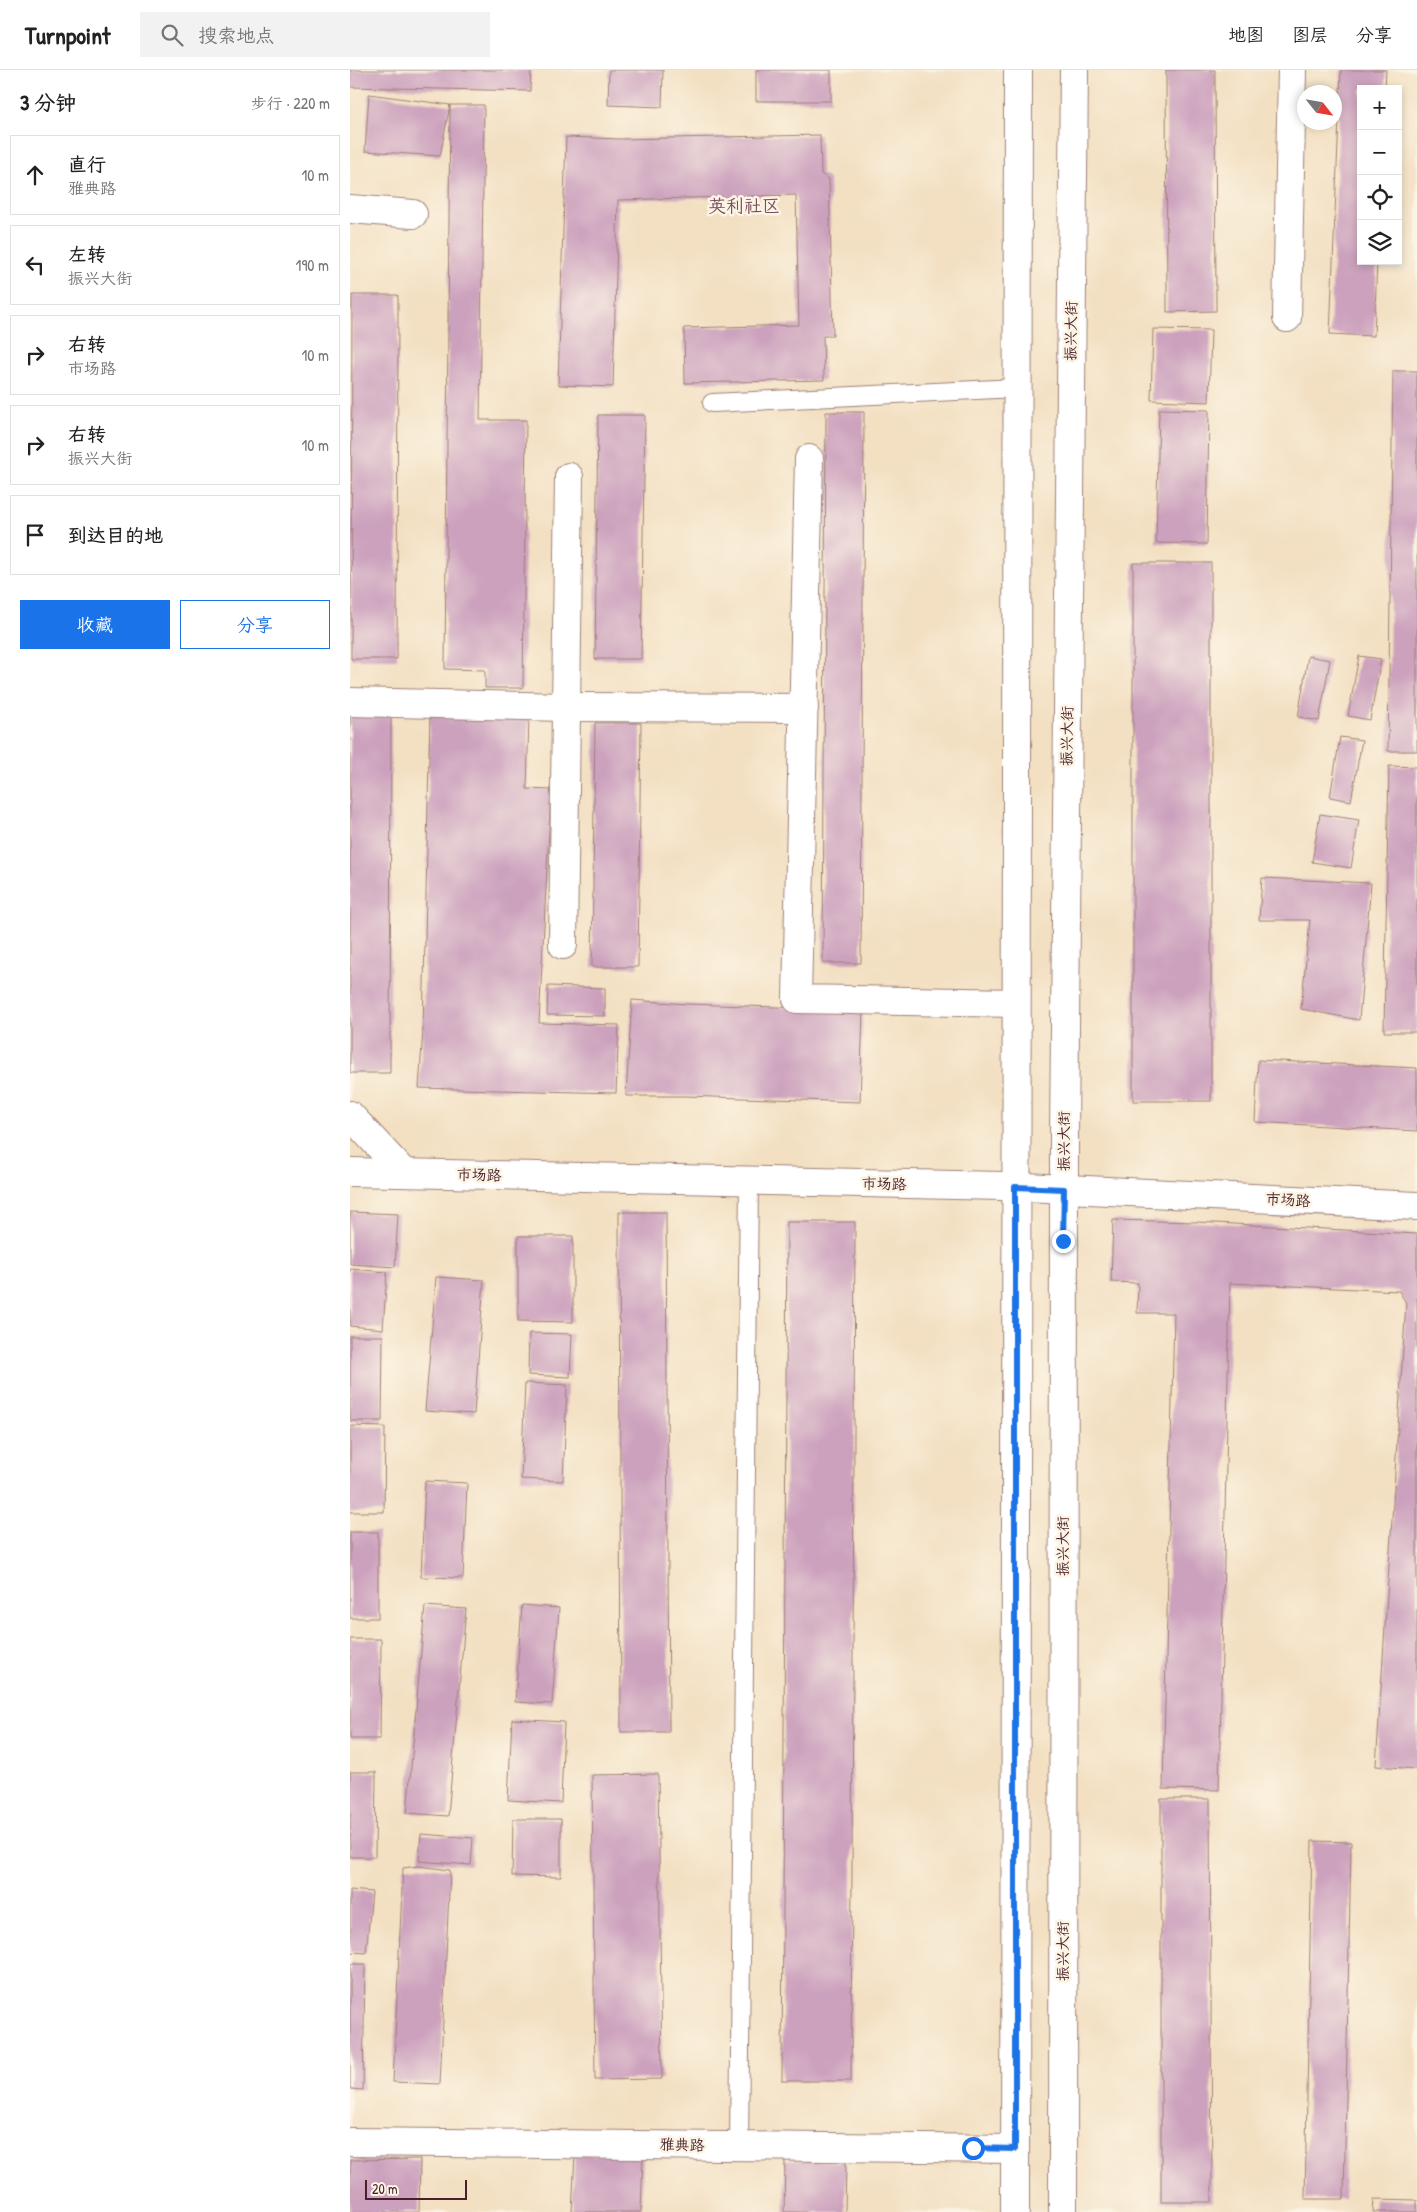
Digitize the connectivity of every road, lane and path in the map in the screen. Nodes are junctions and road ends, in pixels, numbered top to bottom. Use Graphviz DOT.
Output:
graph roads {
  1 [pos="1018,70"];
  2 [pos="1074,70"];
  3 [pos="1292,70"];
  4 [pos="350,209"];
  5 [pos="413,214"];
  6 [pos="1288,318"];
  7 [pos="1017,388"];
  8 [pos="712,403"];
  9 [pos="809,459"];
  10 [pos="570,477"];
  11 [pos="350,702"];
  12 [pos="566,707"];
  13 [pos="804,708"];
  14 [pos="563,945"];
  15 [pos="1016,1003"];
  16 [pos="350,1115"];
  17 [pos="350,1172"];
  18 [pos="404,1173"];
  19 [pos="749,1181"];
  20 [pos="1015,1187"];
  21 [pos="1064,1189"];
  22 [pos="1417,1206"];
  23 [pos="350,2142"];
  24 [pos="740,2146"];
  25 [pos="1015,2149"];
  26 [pos="1015,2212"];
  27 [pos="1063,2212"];
  1 -- 7 [label="street"];
  2 -- 21 [label="street, 振兴大街"];
  3 -- 6 [label="street"];
  4 -- 5 [label="street"];
  7 -- 8 [label="lane"];
  7 -- 15 [label="street"];
  9 -- 13 [label="street"];
  10 -- 12 [label="street"];
  11 -- 12 [label="street"];
  12 -- 13 [label="street"];
  12 -- 14 [label="street"];
  13 -- 15 [label="street"];
  15 -- 20 [label="street"];
  16 -- 18 [label="street"];
  17 -- 18 [label="street, 市场路"];
  18 -- 19 [label="street, 市场路"];
  19 -- 20 [label="street, 市场路"];
  19 -- 24 [label="lane"];
  20 -- 21 [label="street, 市场路"];
  20 -- 25 [label="street"];
  21 -- 22 [label="street, 市场路"];
  21 -- 27 [label="street, 振兴大街"];
  23 -- 24 [label="street, 雅典路"];
  24 -- 25 [label="street, 雅典路"];
  25 -- 26 [label="street"];
}
